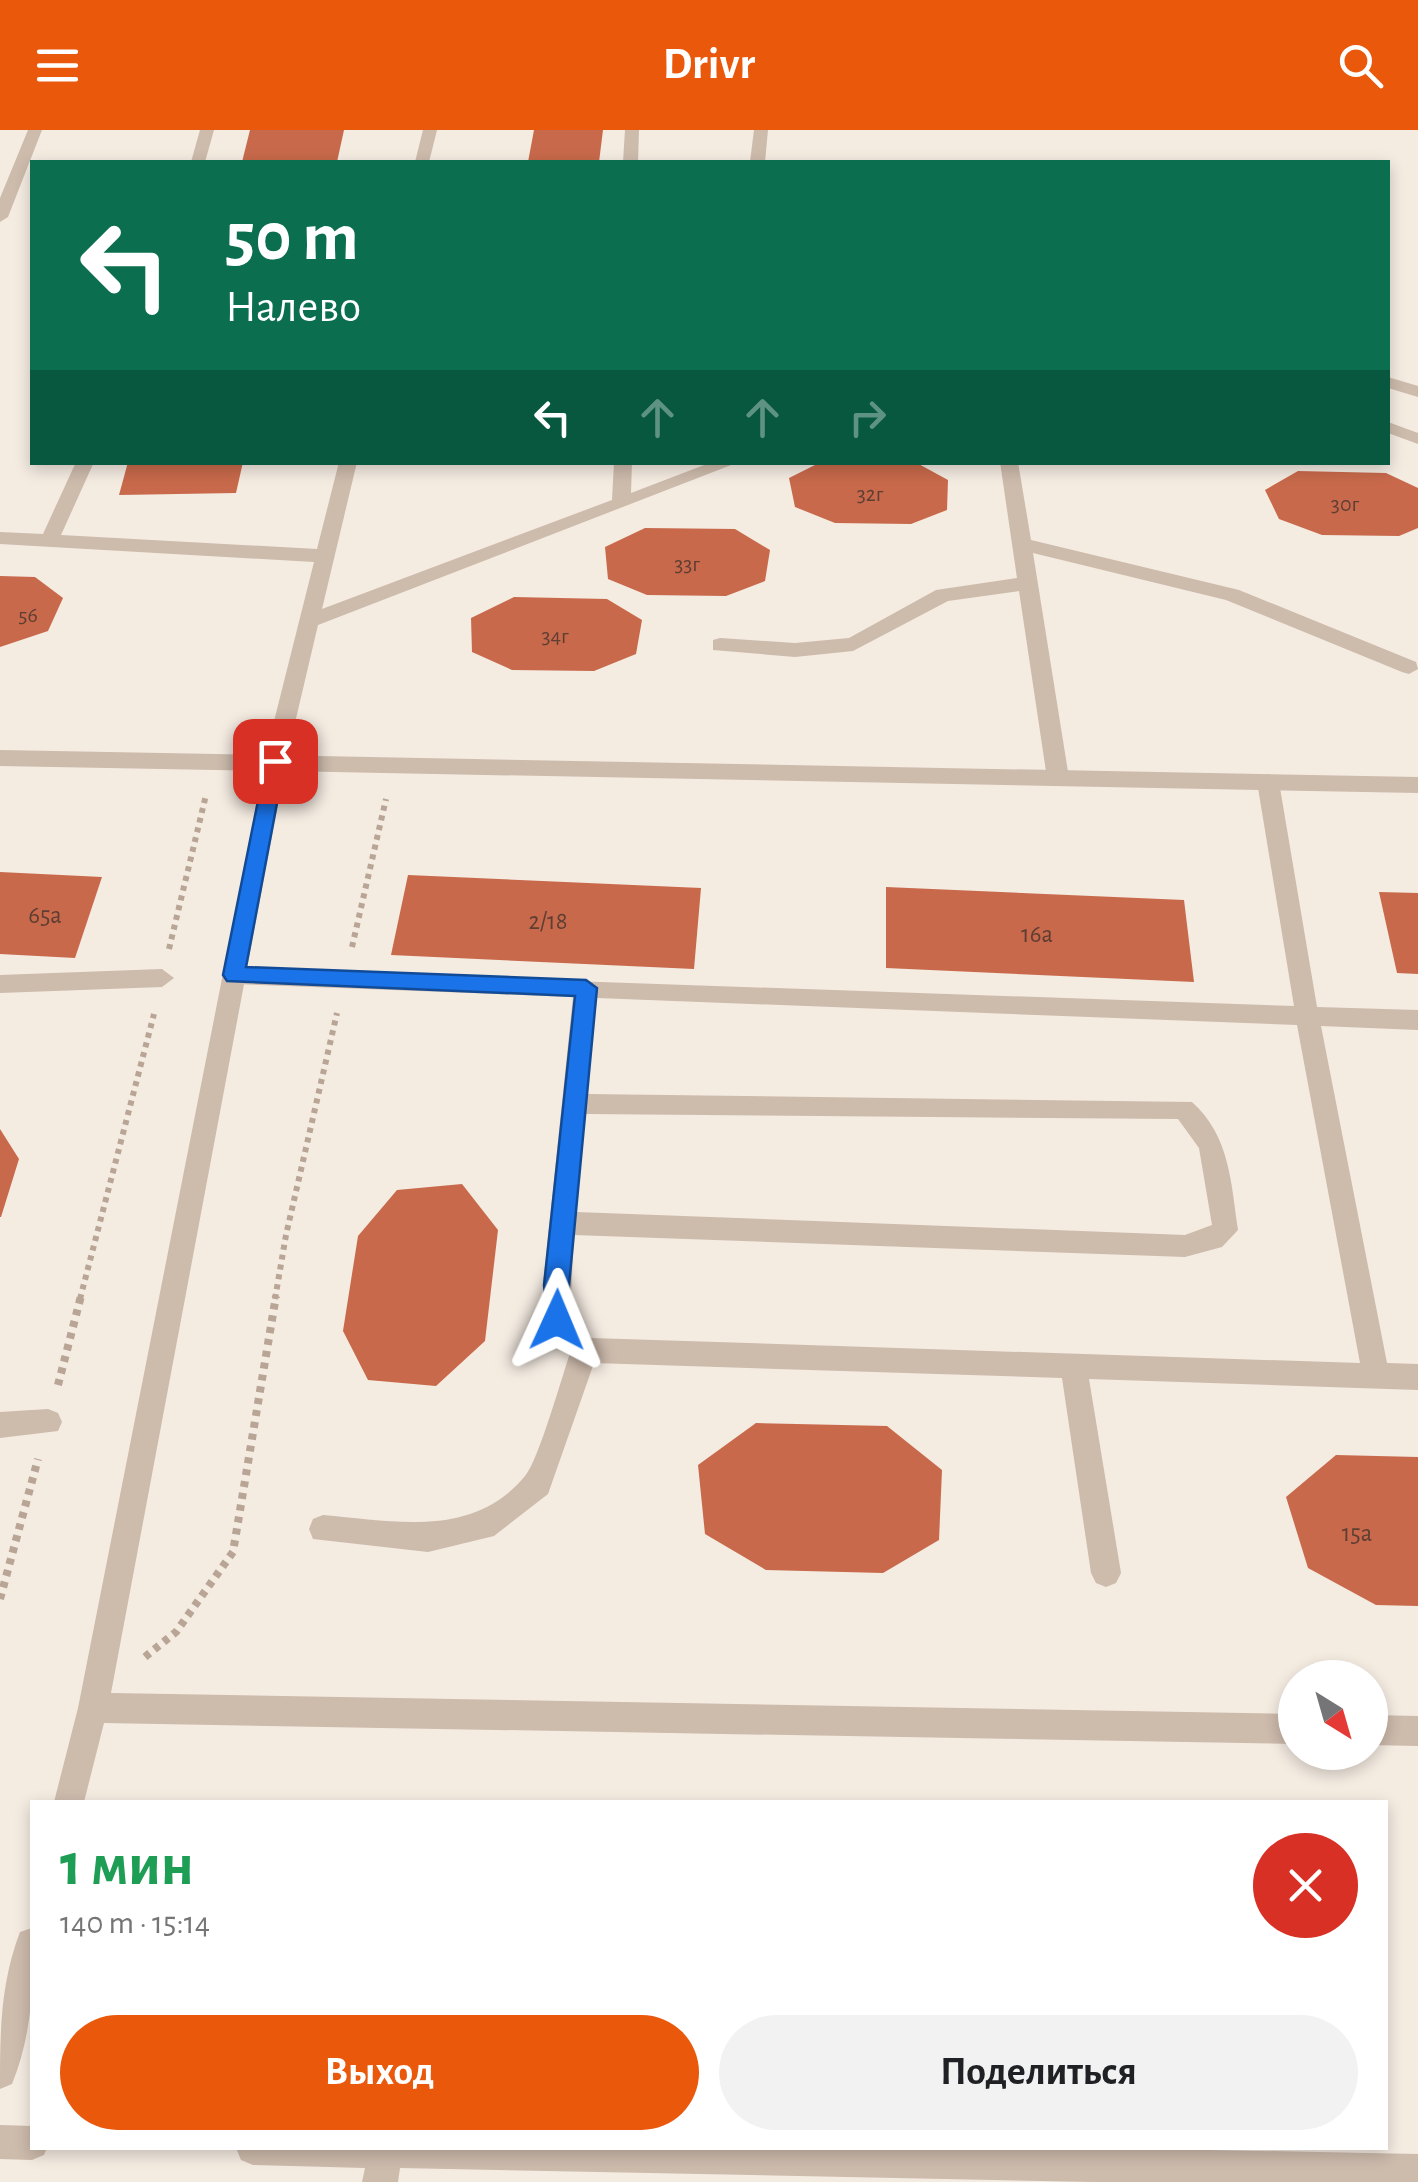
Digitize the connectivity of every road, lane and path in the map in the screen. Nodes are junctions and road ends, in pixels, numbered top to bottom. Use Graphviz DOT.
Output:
graph roads {
  1 [pos="35,130"];
  2 [pos="207,130"];
  3 [pos="430,130"];
  4 [pos="632,130"];
  5 [pos="761,130"];
  6 [pos="199,160"];
  7 [pos="422,160"];
  8 [pos="631,160"];
  9 [pos="758,160"];
  10 [pos="0,217"];
  11 [pos="1390,383"];
  12 [pos="1418,392"];
  13 [pos="1390,429"];
  14 [pos="1418,439"];
  15 [pos="84,465"];
  16 [pos="347,465"];
  17 [pos="622,465"];
  18 [pos="722,465"];
  19 [pos="1009,465"];
  20 [pos="622,504"];
  21 [pos="0,538"];
  22 [pos="50,538"];
  23 [pos="1022,544"];
  24 [pos="326,556"];
  25 [pos="1028,583"];
  26 [pos="310,622"];
  27 [pos="720,645"];
  28 [pos="1408,667"];
  29 [pos="0,758"];
  30 [pos="214,760"];
  31 [pos="275,761"];
  32 [pos="394,763"];
  33 [pos="1058,778"];
  34 [pos="1268,782"];
  35 [pos="1418,785"];
  36 [pos="234,975"];
  37 [pos="162,978"];
  38 [pos="344,979"];
  39 [pos="0,984"];
  40 [pos="586,988"];
  41 [pos="1307,1016"];
  42 [pos="1418,1020"];
  43 [pos="574,1104"];
  44 [pos="563,1224"];
  45 [pos="585,1350"];
  46 [pos="1074,1366"];
  47 [pos="1376,1376"];
  48 [pos="1418,1378"];
  49 [pos="48,1422"];
  50 [pos="0,1425"];
  51 [pos="324,1528"];
  52 [pos="1106,1574"];
  53 [pos="0,1600"];
  54 [pos="107,1709"];
  55 [pos="1278,1729"];
  56 [pos="1388,1730"];
  57 [pos="1418,1731"];
  58 [pos="70,1800"];
  59 [pos="30,1952"];
  60 [pos="0,2072"];
  61 [pos="0,2142"];
  62 [pos="30,2143"];
  63 [pos="267,2150"];
  64 [pos="383,2166"];
  65 [pos="812,2170"];
  66 [pos="1418,2172"];
  1 -- 10 [label="street"];
  2 -- 6 [label="street"];
  3 -- 7 [label="street"];
  4 -- 8 [label="street"];
  5 -- 9 [label="street"];
  11 -- 12 [label="street"];
  13 -- 14 [label="street"];
  15 -- 22 [label="street"];
  16 -- 24 [label="street"];
  17 -- 20 [label="street"];
  18 -- 20 [label="street"];
  19 -- 23 [label="street"];
  20 -- 26 [label="street"];
  21 -- 22 [label="street"];
  22 -- 24 [label="street"];
  23 -- 25 [label="street"];
  23 -- 28 [label="street"];
  24 -- 26 [label="street"];
  25 -- 27 [label="street"];
  25 -- 33 [label="street"];
  26 -- 31 [label="street"];
  29 -- 30 [label="street"];
  30 -- 31 [label="street"];
  30 -- 37 [label="path"];
  31 -- 32 [label="street"];
  31 -- 36 [label="street"];
  32 -- 33 [label="street"];
  32 -- 38 [label="path"];
  33 -- 34 [label="street"];
  34 -- 35 [label="street"];
  34 -- 41 [label="street"];
  36 -- 38 [label="street"];
  36 -- 54 [label="street"];
  37 -- 39 [label="street"];
  37 -- 49 [label="path"];
  38 -- 40 [label="street"];
  38 -- 54 [label="path"];
  40 -- 41 [label="street"];
  40 -- 43 [label="street"];
  41 -- 42 [label="street"];
  41 -- 47 [label="street"];
  43 -- 44 [label="street"];
  43 -- 44 [label="street"];
  44 -- 45 [label="street"];
  45 -- 46 [label="street"];
  45 -- 51 [label="street"];
  46 -- 47 [label="street"];
  46 -- 52 [label="street"];
  47 -- 48 [label="street"];
  49 -- 50 [label="street"];
  49 -- 53 [label="path"];
  54 -- 55 [label="street"];
  54 -- 58 [label="street"];
  56 -- 57 [label="street"];
  59 -- 60 [label="street"];
  61 -- 62 [label="street"];
  63 -- 64 [label="street"];
  64 -- 65 [label="street"];
  65 -- 66 [label="street"];
}
